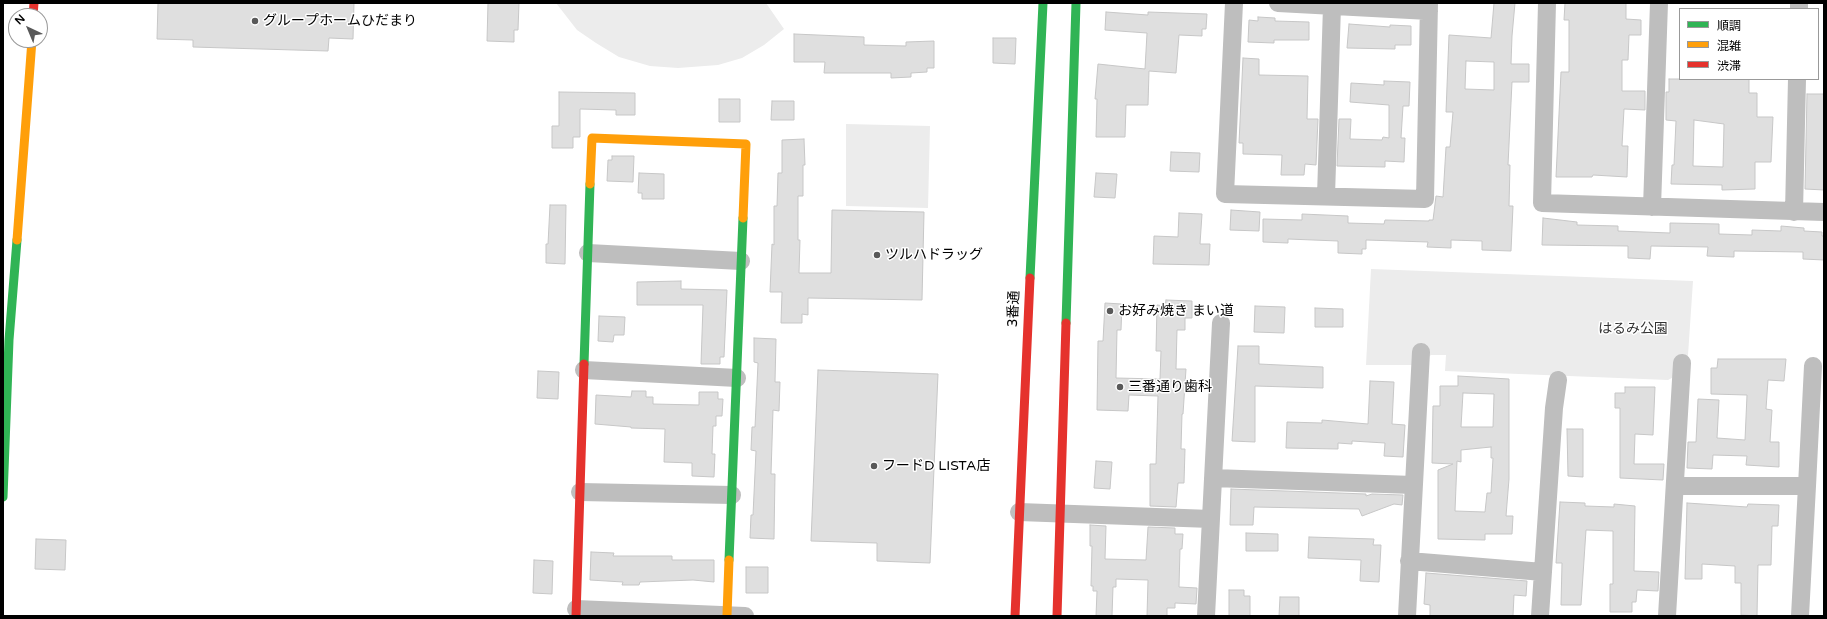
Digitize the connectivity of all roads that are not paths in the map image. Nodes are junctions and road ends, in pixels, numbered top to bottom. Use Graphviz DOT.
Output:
graph roads {
  1 [pos="1042,3"];
  2 [pos="1076,3"];
  3 [pos="1234,3"];
  4 [pos="1278,3"];
  5 [pos="1547,3"];
  6 [pos="1659,3"];
  7 [pos="1332,6"];
  8 [pos="1429,7"];
  9 [pos="31,48"];
  10 [pos="1797,80"];
  11 [pos="1326,196"];
  12 [pos="1652,207"];
  13 [pos="1794,212"];
  14 [pos="1824,212"];
  15 [pos="588,253"];
  16 [pos="741,261"];
  17 [pos="1221,323"];
  18 [pos="1421,352"];
  19 [pos="1682,363"];
  20 [pos="1813,366"];
  21 [pos="584,370"];
  22 [pos="737,378"];
  23 [pos="1558,380"];
  24 [pos="1213,478"];
  25 [pos="1413,485"];
  26 [pos="1676,486"];
  27 [pos="1807,486"];
  28 [pos="580,492"];
  29 [pos="732,495"];
  30 [pos="3,498"];
  31 [pos="1019,512"];
  32 [pos="1059,513"];
  33 [pos="1211,519"];
  34 [pos="1409,561"];
  35 [pos="1543,572"];
  36 [pos="576,613"];
  37 [pos="727,615"];
  38 [pos="745,616"];
  39 [pos="1015,616"];
  40 [pos="1056,616"];
  41 [pos="1206,616"];
  42 [pos="1407,616"];
  43 [pos="1540,616"];
  44 [pos="1667,616"];
  45 [pos="1800,616"];
  1 -- 31 [label="street, 3番通"];
  2 -- 32 [label="street"];
  3 -- 11 [label="street"];
  4 -- 7 [label="street"];
  5 -- 12 [label="street"];
  6 -- 12 [label="street"];
  7 -- 8 [label="street"];
  7 -- 11 [label="street"];
  8 -- 11 [label="street"];
  9 -- 30 [label="street"];
  10 -- 13 [label="street"];
  12 -- 13 [label="street"];
  13 -- 14 [label="street"];
  15 -- 16 [label="street"];
  15 -- 16 [label="street"];
  15 -- 21 [label="street"];
  16 -- 22 [label="street"];
  17 -- 24 [label="street"];
  18 -- 25 [label="street"];
  19 -- 26 [label="street"];
  20 -- 27 [label="street"];
  21 -- 22 [label="street"];
  21 -- 28 [label="street"];
  22 -- 29 [label="street"];
  23 -- 35 [label="street"];
  24 -- 25 [label="street"];
  24 -- 33 [label="street"];
  25 -- 34 [label="street"];
  26 -- 27 [label="street"];
  26 -- 44 [label="street"];
  27 -- 45 [label="street"];
  28 -- 29 [label="street"];
  28 -- 36 [label="street"];
  29 -- 37 [label="street"];
  31 -- 32 [label="street"];
  31 -- 39 [label="street, 3番通"];
  32 -- 33 [label="street"];
  32 -- 40 [label="street"];
  33 -- 41 [label="street"];
  34 -- 35 [label="street"];
  34 -- 42 [label="street"];
  35 -- 43 [label="street"];
  36 -- 37 [label="street"];
  37 -- 38 [label="street"];
}
